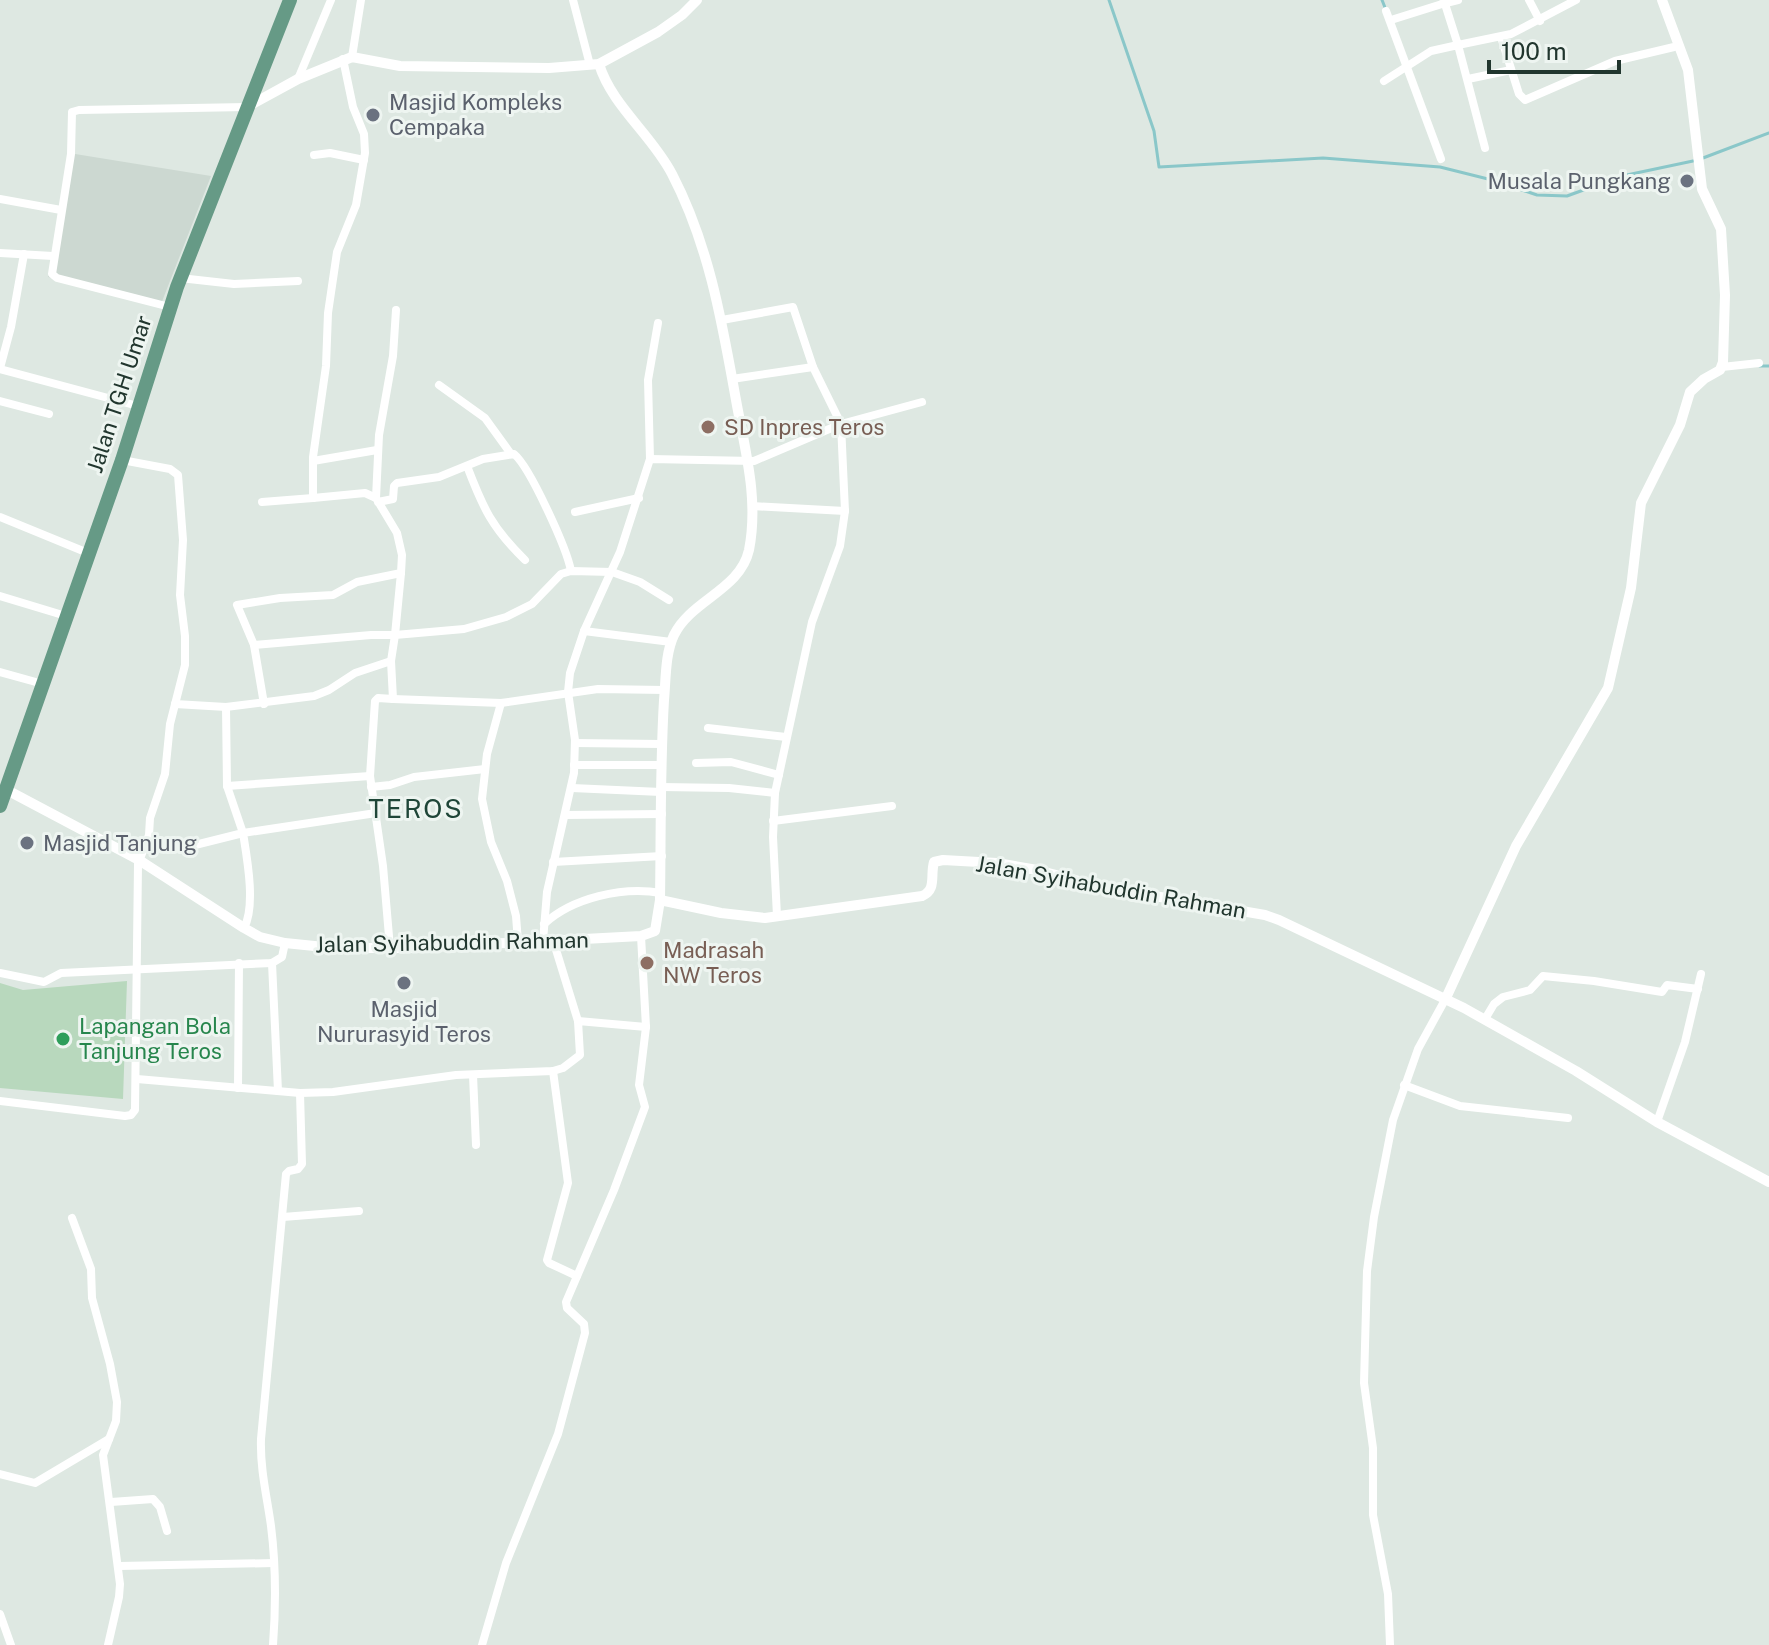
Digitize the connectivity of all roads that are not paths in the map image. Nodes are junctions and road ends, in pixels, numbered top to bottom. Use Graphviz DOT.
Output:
graph roads {
  1 [pos="290,0"];
  2 [pos="331,0"];
  3 [pos="361,0"];
  4 [pos="573,0"];
  5 [pos="697,0"];
  6 [pos="1458,0"];
  7 [pos="1529,0"];
  8 [pos="1576,0"];
  9 [pos="1662,0"];
  10 [pos="1442,3"];
  11 [pos="1540,21"];
  12 [pos="1501,37"];
  13 [pos="1458,45"];
  14 [pos="1674,47"];
  15 [pos="347,58"];
  16 [pos="594,64"];
  17 [pos="1403,67"];
  18 [pos="1511,70"];
  19 [pos="298,79"];
  20 [pos="1468,79"];
  21 [pos="1384,81"];
  22 [pos="247,107"];
  23 [pos="1485,148"];
  24 [pos="314,155"];
  25 [pos="1441,159"];
  26 [pos="364,160"];
  27 [pos="0,199"];
  28 [pos="61,210"];
  29 [pos="0,253"];
  30 [pos="24,254"];
  31 [pos="53,256"];
  32 [pos="180,278"];
  33 [pos="298,281"];
  34 [pos="170,307"];
  35 [pos="396,310"];
  36 [pos="722,320"];
  37 [pos="658,323"];
  38 [pos="1759,363"];
  39 [pos="813,367"];
  40 [pos="1722,367"];
  41 [pos="0,369"];
  42 [pos="732,379"];
  43 [pos="439,385"];
  44 [pos="0,401"];
  45 [pos="922,402"];
  46 [pos="138,406"];
  47 [pos="49,414"];
  48 [pos="841,424"];
  49 [pos="377,450"];
  50 [pos="511,454"];
  51 [pos="650,459"];
  52 [pos="122,460"];
  53 [pos="313,461"];
  54 [pos="749,462"];
  55 [pos="467,466"];
  56 [pos="313,498"];
  57 [pos="639,498"];
  58 [pos="377,500"];
  59 [pos="262,502"];
  60 [pos="752,506"];
  61 [pos="845,511"];
  62 [pos="575,512"];
  63 [pos="0,517"];
  64 [pos="88,553"];
  65 [pos="525,560"];
  66 [pos="571,571"];
  67 [pos="612,572"];
  68 [pos="401,573"];
  69 [pos="0,596"];
  70 [pos="669,600"];
  71 [pos="66,616"];
  72 [pos="584,631"];
  73 [pos="395,635"];
  74 [pos="671,642"];
  75 [pos="254,645"];
  76 [pos="391,661"];
  77 [pos="0,672"];
  78 [pos="43,684"];
  79 [pos="665,690"];
  80 [pos="568,692"];
  81 [pos="393,699"];
  82 [pos="501,703"];
  83 [pos="175,704"];
  84 [pos="264,704"];
  85 [pos="226,707"];
  86 [pos="708,728"];
  87 [pos="786,737"];
  88 [pos="575,743"];
  89 [pos="662,744"];
  90 [pos="696,763"];
  91 [pos="574,765"];
  92 [pos="661,765"];
  93 [pos="485,769"];
  94 [pos="779,775"];
  95 [pos="370,776"];
  96 [pos="227,786"];
  97 [pos="371,787"];
  98 [pos="572,788"];
  99 [pos="5,789"];
  100 [pos="661,789"];
  101 [pos="775,793"];
  102 [pos="0,806"];
  103 [pos="892,806"];
  104 [pos="376,813"];
  105 [pos="662,814"];
  106 [pos="565,815"];
  107 [pos="773,821"];
  108 [pos="243,833"];
  109 [pos="146,843"];
  110 [pos="662,856"];
  111 [pos="139,860"];
  112 [pos="553,862"];
  113 [pos="660,896"];
  114 [pos="777,916"];
  115 [pos="544,924"];
  116 [pos="244,928"];
  117 [pos="641,936"];
  118 [pos="548,941"];
  119 [pos="518,942"];
  120 [pos="285,943"];
  121 [pos="390,948"];
  122 [pos="239,963"];
  123 [pos="272,963"];
  124 [pos="136,970"];
  125 [pos="0,973"];
  126 [pos="1701,974"];
  127 [pos="1698,989"];
  128 [pos="1446,998"];
  129 [pos="1485,1019"];
  130 [pos="578,1021"];
  131 [pos="646,1027"];
  132 [pos="553,1071"];
  133 [pos="473,1075"];
  134 [pos="137,1079"];
  135 [pos="1404,1085"];
  136 [pos="238,1088"];
  137 [pos="278,1091"];
  138 [pos="300,1093"];
  139 [pos="0,1101"];
  140 [pos="1568,1118"];
  141 [pos="1657,1122"];
  142 [pos="476,1145"];
  143 [pos="1769,1182"];
  144 [pos="359,1211"];
  145 [pos="283,1217"];
  146 [pos="72,1218"];
  147 [pos="577,1276"];
  148 [pos="109,1439"];
  149 [pos="0,1474"];
  150 [pos="111,1502"];
  151 [pos="167,1531"];
  152 [pos="274,1563"];
  153 [pos="119,1566"];
  154 [pos="0,1614"];
  155 [pos="11,1645"];
  156 [pos="108,1645"];
  157 [pos="273,1645"];
  158 [pos="482,1645"];
  159 [pos="1390,1645"];
  1 -- 22 [label="main road, Jalan TGH Umar"];
  2 -- 19 [label="street"];
  3 -- 15 [label="street"];
  4 -- 16 [label="street"];
  5 -- 16 [label="street"];
  6 -- 10 [label="street"];
  7 -- 11 [label="street"];
  8 -- 11 [label="street"];
  9 -- 40 [label="street"];
  10 -- 13 [label="street"];
  10 -- 17 [label="street"];
  11 -- 12 [label="street"];
  12 -- 13 [label="street"];
  12 -- 18 [label="street"];
  13 -- 17 [label="street"];
  13 -- 20 [label="street"];
  14 -- 18 [label="street"];
  15 -- 16 [label="street"];
  15 -- 19 [label="street"];
  15 -- 26 [label="street"];
  16 -- 36 [label="street"];
  17 -- 21 [label="street"];
  17 -- 25 [label="street"];
  18 -- 20 [label="street"];
  19 -- 22 [label="street"];
  20 -- 23 [label="street"];
  22 -- 28 [label="street"];
  22 -- 32 [label="main road, Jalan TGH Umar"];
  24 -- 26 [label="street"];
  26 -- 53 [label="street"];
  27 -- 28 [label="street"];
  28 -- 31 [label="street"];
  29 -- 30 [label="street"];
  30 -- 31 [label="street"];
  30 -- 41 [label="street"];
  31 -- 34 [label="street"];
  32 -- 33 [label="street"];
  32 -- 34 [label="main road, Jalan TGH Umar"];
  34 -- 46 [label="main road, Jalan TGH Umar"];
  35 -- 49 [label="street"];
  36 -- 39 [label="street"];
  36 -- 42 [label="street"];
  37 -- 51 [label="street"];
  38 -- 40 [label="street"];
  39 -- 42 [label="street"];
  39 -- 48 [label="street"];
  40 -- 128 [label="street"];
  41 -- 46 [label="street"];
  42 -- 54 [label="street"];
  43 -- 50 [label="street"];
  44 -- 47 [label="street"];
  45 -- 48 [label="street"];
  46 -- 52 [label="main road, Jalan TGH Umar"];
  48 -- 54 [label="street"];
  48 -- 61 [label="street"];
  49 -- 53 [label="street"];
  49 -- 58 [label="street"];
  50 -- 55 [label="street"];
  50 -- 66 [label="street"];
  51 -- 54 [label="street"];
  51 -- 57 [label="street"];
  52 -- 64 [label="main road, Jalan TGH Umar"];
  52 -- 83 [label="street"];
  53 -- 56 [label="street"];
  54 -- 60 [label="street"];
  55 -- 58 [label="street"];
  55 -- 65 [label="street"];
  56 -- 58 [label="street"];
  56 -- 59 [label="street"];
  57 -- 62 [label="street"];
  57 -- 67 [label="street"];
  58 -- 68 [label="street"];
  60 -- 61 [label="street"];
  60 -- 74 [label="street"];
  61 -- 87 [label="street"];
  63 -- 64 [label="street"];
  64 -- 71 [label="main road, Jalan TGH Umar"];
  66 -- 67 [label="street"];
  66 -- 73 [label="street"];
  67 -- 70 [label="street"];
  67 -- 72 [label="street"];
  68 -- 73 [label="street"];
  68 -- 75 [label="street"];
  69 -- 71 [label="street"];
  71 -- 78 [label="main road, Jalan TGH Umar"];
  72 -- 74 [label="street"];
  72 -- 80 [label="street"];
  73 -- 75 [label="street"];
  73 -- 76 [label="street"];
  74 -- 79 [label="street"];
  75 -- 84 [label="street"];
  76 -- 81 [label="street"];
  76 -- 84 [label="street"];
  77 -- 78 [label="street"];
  78 -- 99 [label="main road, Jalan TGH Umar"];
  79 -- 80 [label="street"];
  79 -- 89 [label="street"];
  80 -- 82 [label="street"];
  80 -- 88 [label="street"];
  81 -- 82 [label="street"];
  81 -- 95 [label="street"];
  82 -- 93 [label="street"];
  83 -- 85 [label="street"];
  83 -- 109 [label="street"];
  84 -- 85 [label="street"];
  85 -- 96 [label="street"];
  86 -- 87 [label="street"];
  87 -- 94 [label="street"];
  88 -- 89 [label="street"];
  88 -- 91 [label="street"];
  89 -- 92 [label="street"];
  90 -- 94 [label="street"];
  91 -- 92 [label="street"];
  91 -- 98 [label="street"];
  92 -- 100 [label="street"];
  93 -- 97 [label="street"];
  93 -- 119 [label="street"];
  94 -- 101 [label="street"];
  95 -- 96 [label="street"];
  95 -- 97 [label="street"];
  96 -- 108 [label="street"];
  97 -- 104 [label="street"];
  98 -- 100 [label="street"];
  98 -- 106 [label="street"];
  99 -- 102 [label="main road, Jalan TGH Umar"];
  99 -- 111 [label="street, Jalan Syihabuddin Rahman"];
  100 -- 101 [label="street"];
  100 -- 105 [label="street"];
  101 -- 107 [label="street"];
  103 -- 107 [label="street"];
  104 -- 108 [label="street"];
  104 -- 121 [label="street"];
  105 -- 106 [label="street"];
  105 -- 110 [label="street"];
  106 -- 112 [label="street"];
  107 -- 114 [label="street"];
  108 -- 109 [label="street"];
  108 -- 116 [label="street"];
  109 -- 111 [label="street"];
  110 -- 112 [label="street"];
  110 -- 113 [label="street"];
  111 -- 116 [label="street, Jalan Syihabuddin Rahman"];
  111 -- 124 [label="street"];
  112 -- 115 [label="street"];
  113 -- 114 [label="street, Jalan Syihabuddin Rahman"];
  113 -- 115 [label="street"];
  113 -- 117 [label="street"];
  114 -- 128 [label="street, Jalan Syihabuddin Rahman"];
  115 -- 118 [label="street"];
  116 -- 120 [label="street, Jalan Syihabuddin Rahman"];
  117 -- 118 [label="street, Jalan Syihabuddin Rahman"];
  117 -- 131 [label="street"];
  118 -- 119 [label="street, Jalan Syihabuddin Rahman"];
  118 -- 130 [label="street"];
  119 -- 121 [label="street, Jalan Syihabuddin Rahman"];
  120 -- 121 [label="street, Jalan Syihabuddin Rahman"];
  120 -- 123 [label="street"];
  122 -- 123 [label="street"];
  122 -- 124 [label="street"];
  122 -- 136 [label="street"];
  123 -- 137 [label="street"];
  124 -- 125 [label="street"];
  124 -- 134 [label="street"];
  126 -- 127 [label="street"];
  127 -- 129 [label="street"];
  127 -- 141 [label="street"];
  128 -- 129 [label="street, Jalan Syihabuddin Rahman"];
  128 -- 135 [label="street"];
  129 -- 141 [label="street, Jalan Syihabuddin Rahman"];
  130 -- 131 [label="street"];
  130 -- 132 [label="street"];
  131 -- 147 [label="street"];
  132 -- 133 [label="street"];
  132 -- 147 [label="street"];
  133 -- 138 [label="street"];
  133 -- 142 [label="street"];
  134 -- 136 [label="street"];
  134 -- 139 [label="street"];
  135 -- 140 [label="street"];
  135 -- 159 [label="street"];
  136 -- 137 [label="street"];
  137 -- 138 [label="street"];
  138 -- 145 [label="street"];
  141 -- 143 [label="street, Jalan Syihabuddin Rahman"];
  144 -- 145 [label="street"];
  145 -- 152 [label="street"];
  146 -- 148 [label="street"];
  147 -- 158 [label="street"];
  148 -- 149 [label="street"];
  148 -- 150 [label="street"];
  150 -- 151 [label="street"];
  150 -- 153 [label="street"];
  152 -- 153 [label="street"];
  152 -- 157 [label="street"];
  153 -- 156 [label="street"];
  154 -- 155 [label="street"];
}
